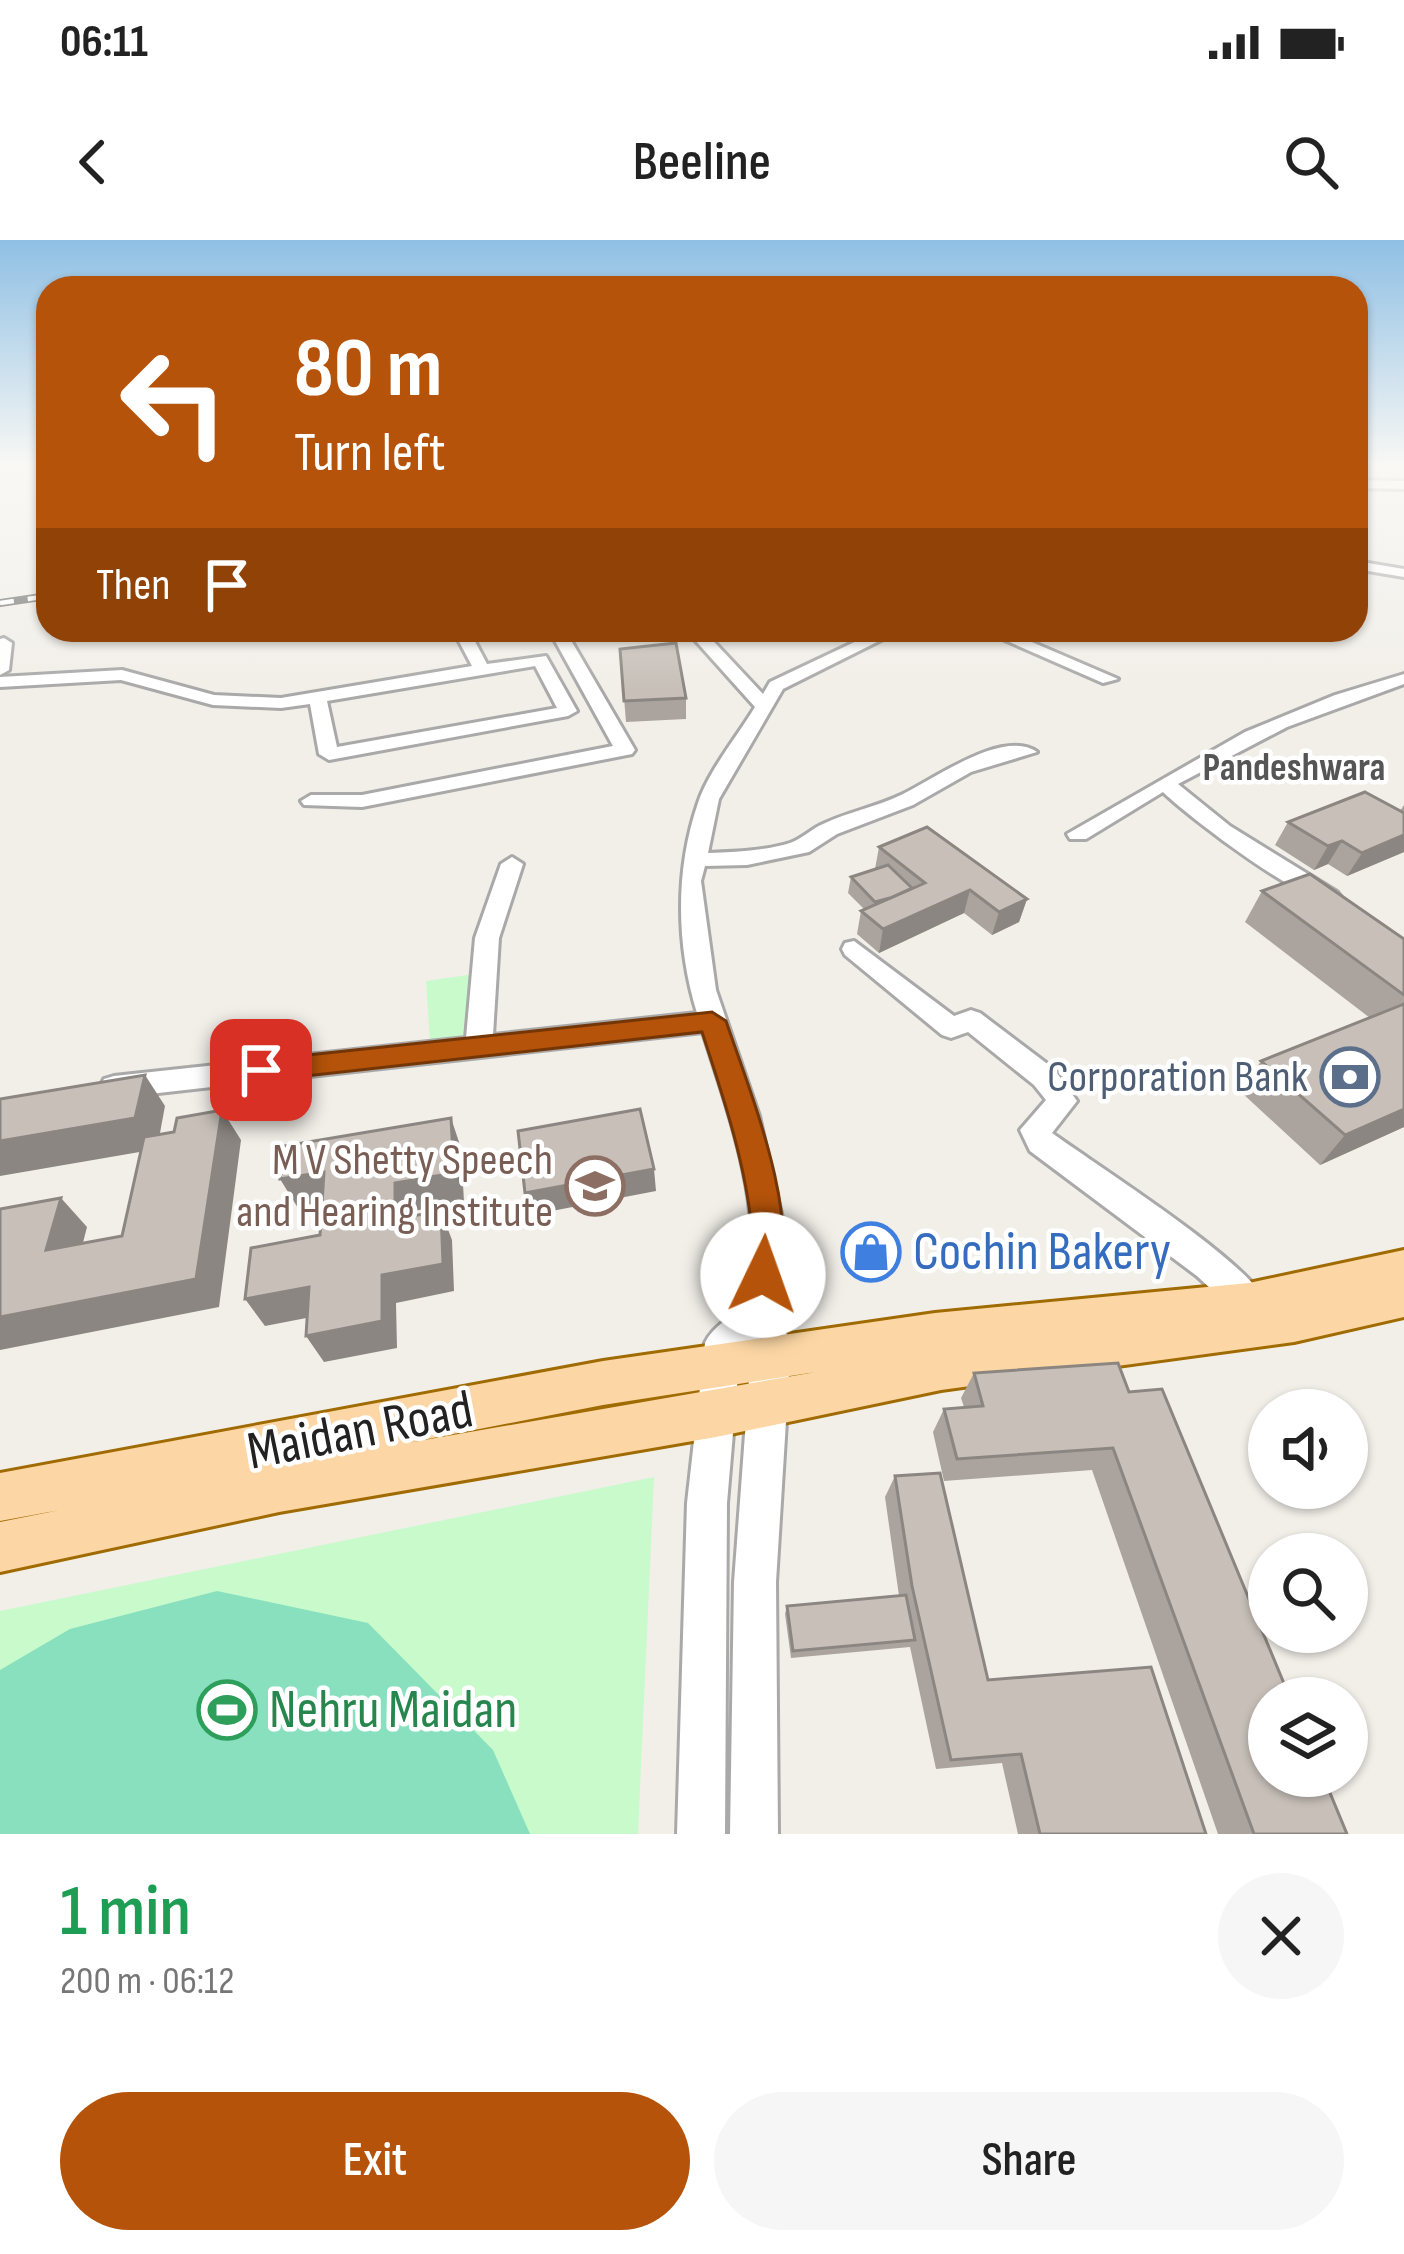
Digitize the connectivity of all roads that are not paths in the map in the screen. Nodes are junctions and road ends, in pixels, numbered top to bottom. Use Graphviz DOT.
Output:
graph roads {
  1 [pos="1368,567"];
  2 [pos="1404,573"];
  3 [pos="467,642"];
  4 [pos="564,642"];
  5 [pos="705,642"];
  6 [pos="862,642"];
  7 [pos="1019,642"];
  8 [pos="4,643"];
  9 [pos="0,670"];
  10 [pos="482,670"];
  11 [pos="1109,679"];
  12 [pos="1404,679"];
  13 [pos="0,682"];
  14 [pos="318,698"];
  15 [pos="766,707"];
  16 [pos="1027,752"];
  17 [pos="1165,783"];
  18 [pos="310,801"];
  19 [pos="1078,834"];
  20 [pos="694,860"];
  21 [pos="512,864"];
  22 [pos="1343,906"];
  23 [pos="854,949"];
  24 [pos="712,1021"];
  25 [pos="479,1046"];
  26 [pos="91,1090"];
  27 [pos="1404,1268"];
  28 [pos="1404,1298"];
  29 [pos="1249,1302"];
  30 [pos="756,1314"];
  31 [pos="721,1365"];
  32 [pos="771,1380"];
  33 [pos="716,1414"];
  34 [pos="0,1497"];
  35 [pos="0,1547"];
  36 [pos="701,1834"];
  37 [pos="754,1834"];
  1 -- 2 [label="street"];
  3 -- 10 [label="street"];
  4 -- 18 [label="street"];
  5 -- 15 [label="street"];
  6 -- 15 [label="street"];
  7 -- 11 [label="street"];
  8 -- 9 [label="street"];
  10 -- 14 [label="street"];
  10 -- 14 [label="street"];
  12 -- 17 [label="street"];
  13 -- 14 [label="street"];
  15 -- 20 [label="street"];
  16 -- 20 [label="street"];
  17 -- 19 [label="street"];
  17 -- 22 [label="street"];
  20 -- 24 [label="street"];
  21 -- 25 [label="street"];
  23 -- 29 [label="street"];
  24 -- 25 [label="street"];
  24 -- 30 [label="street"];
  25 -- 26 [label="street"];
  27 -- 29 [label="main road"];
  28 -- 32 [label="main road"];
  29 -- 32 [label="main road"];
  30 -- 31 [label="street"];
  30 -- 32 [label="street"];
  31 -- 32 [label="main road, Maidan Road"];
  31 -- 33 [label="street"];
  31 -- 34 [label="main road, Maidan Road"];
  32 -- 33 [label="main road, Maidan Road"];
  32 -- 37 [label="street"];
  33 -- 35 [label="main road, Maidan Road"];
  33 -- 36 [label="street"];
}
